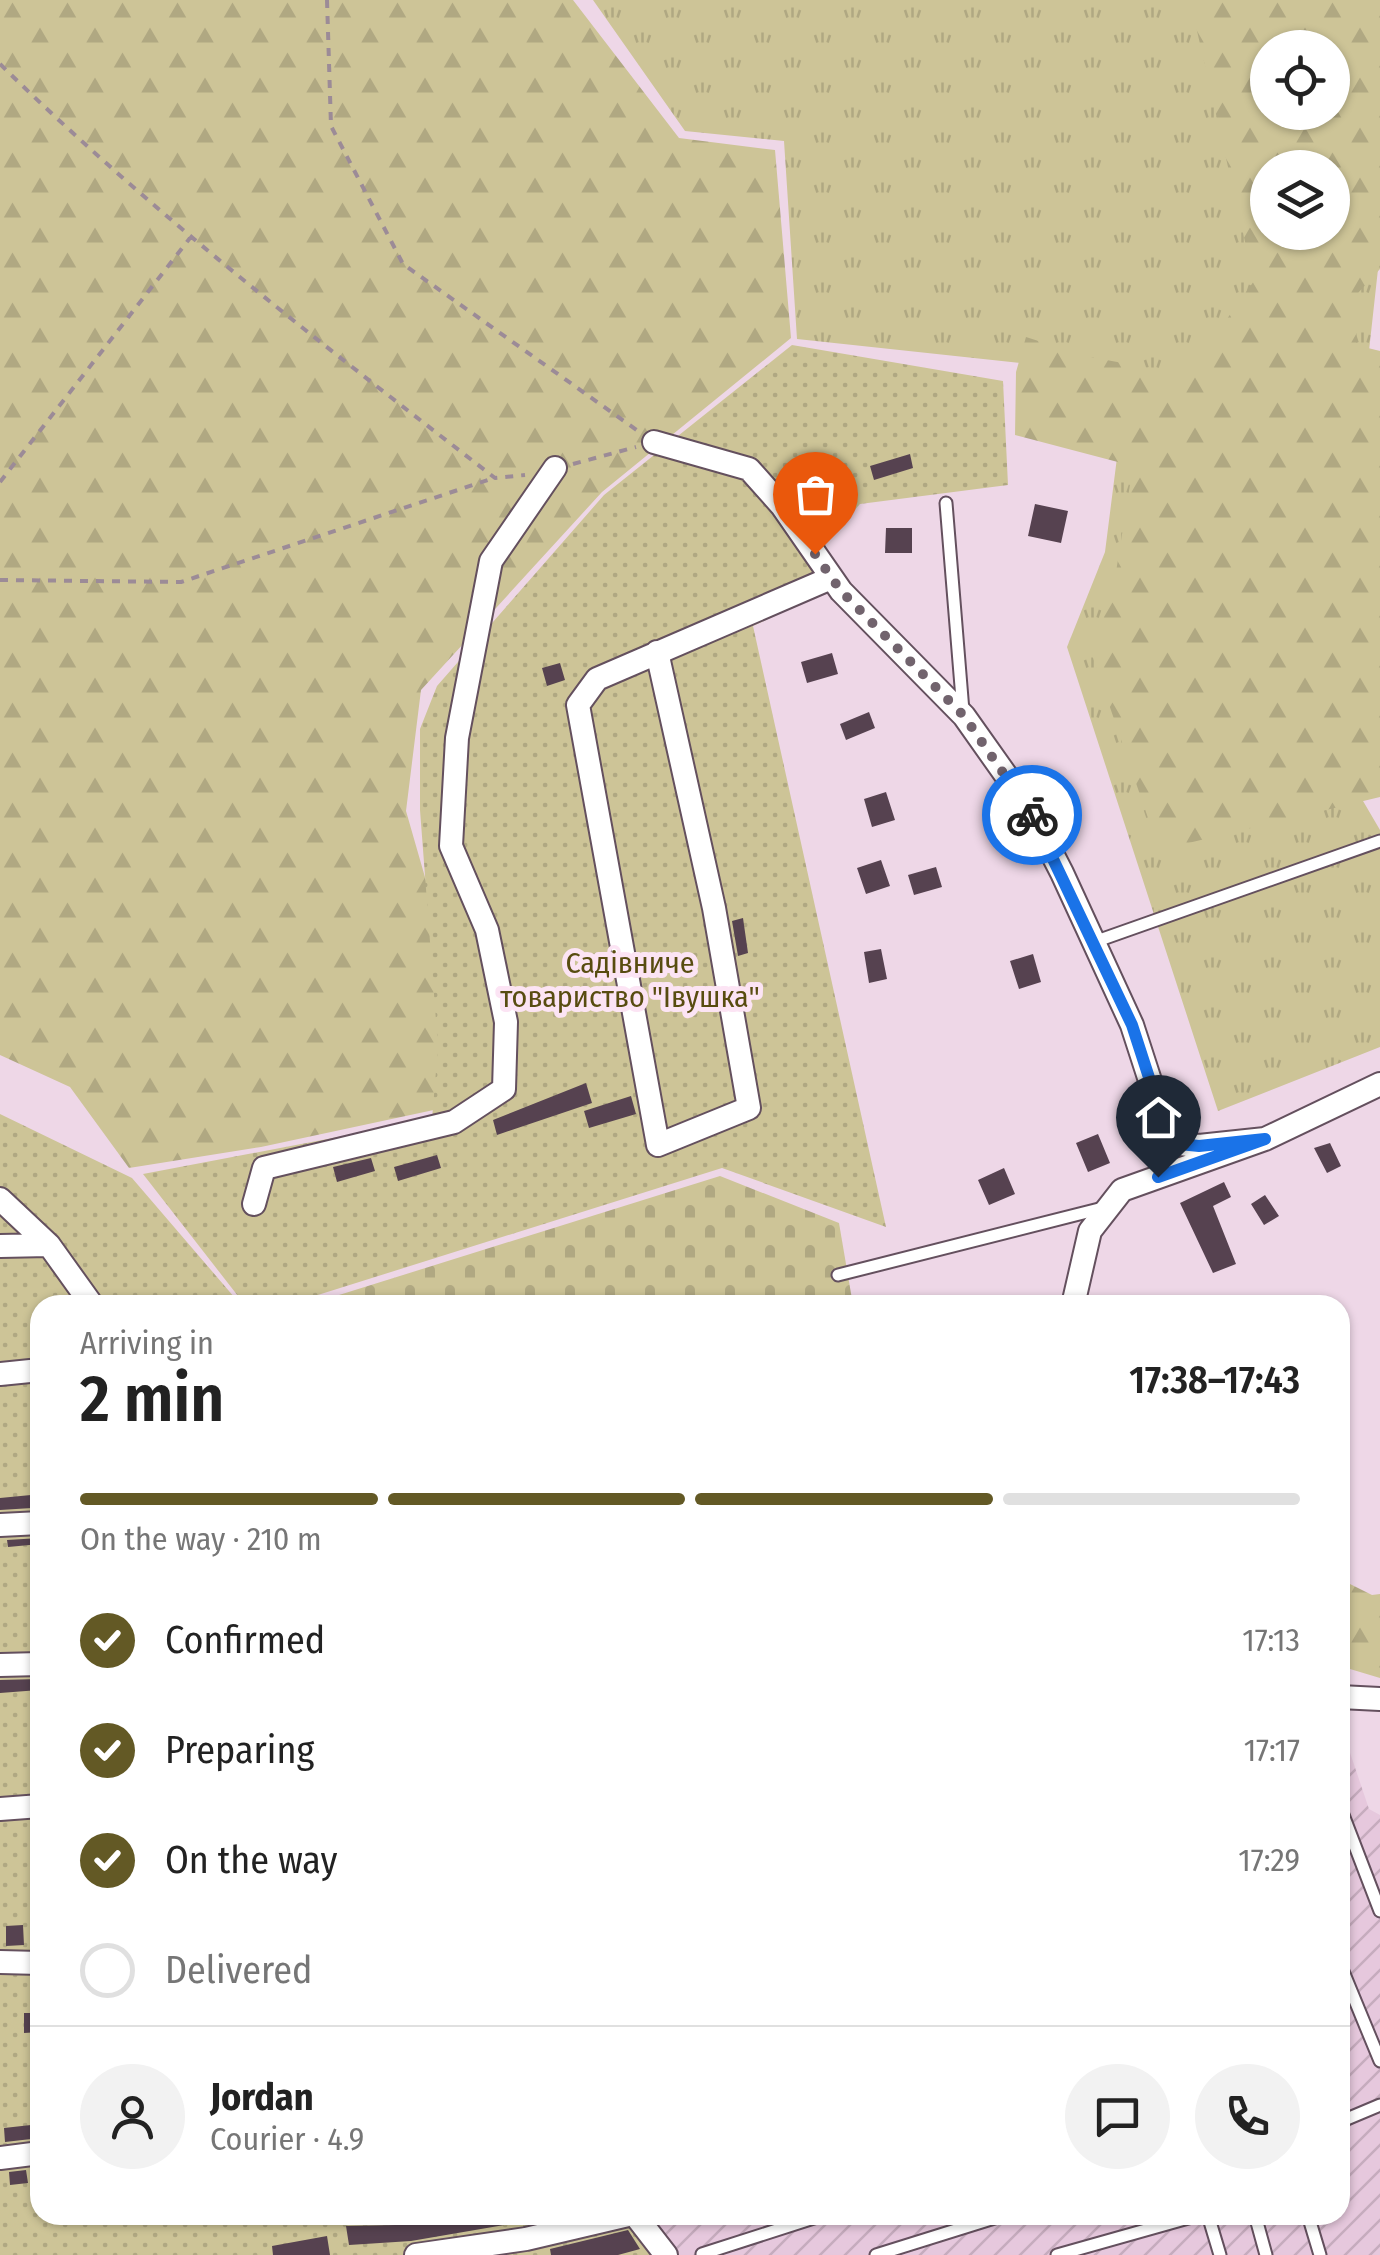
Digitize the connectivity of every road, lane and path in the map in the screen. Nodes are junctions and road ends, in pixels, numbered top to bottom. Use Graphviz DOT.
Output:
graph roads {
  1 [pos="327,0"];
  2 [pos="0,64"];
  3 [pos="190,238"];
  4 [pos="654,442"];
  5 [pos="555,468"];
  6 [pos="495,478"];
  7 [pos="0,482"];
  8 [pos="946,503"];
  9 [pos="831,578"];
  10 [pos="0,580"];
  11 [pos="657,652"];
  12 [pos="964,716"];
  13 [pos="1380,841"];
  14 [pos="1094,942"];
  15 [pos="1380,1084"];
  16 [pos="1265,1139"];
  17 [pos="0,1199"];
  18 [pos="254,1204"];
  19 [pos="1112,1206"];
  20 [pos="49,1245"];
  21 [pos="0,1246"];
  22 [pos="838,1275"];
  23 [pos="85,1295"];
  24 [pos="1075,1295"];
  25 [pos="30,1371"];
  26 [pos="0,1374"];
  27 [pos="30,1524"];
  28 [pos="0,1525"];
  29 [pos="30,1664"];
  30 [pos="0,1665"];
  31 [pos="1350,1698"];
  32 [pos="1380,1699"];
  33 [pos="30,1807"];
  34 [pos="0,1809"];
  35 [pos="1350,1834"];
  36 [pos="1380,1910"];
  37 [pos="0,1962"];
  38 [pos="30,1963"];
  39 [pos="1350,1988"];
  40 [pos="1380,2061"];
  41 [pos="1380,2105"];
  42 [pos="1350,2117"];
  43 [pos="30,2155"];
  44 [pos="0,2158"];
  45 [pos="589,2225"];
  46 [pos="640,2225"];
  47 [pos="792,2225"];
  48 [pos="972,2225"];
  49 [pos="1164,2225"];
  50 [pos="1211,2225"];
  51 [pos="1258,2225"];
  52 [pos="1311,2225"];
  53 [pos="702,2254"];
  54 [pos="416,2255"];
  55 [pos="666,2255"];
  56 [pos="876,2255"];
  57 [pos="1058,2255"];
  58 [pos="1220,2255"];
  59 [pos="1266,2255"];
  60 [pos="1320,2255"];
  1 -- 4 [label="path"];
  2 -- 3 [label="path"];
  3 -- 6 [label="path"];
  3 -- 7 [label="path"];
  4 -- 5 [label="path"];
  4 -- 9 [label="street"];
  5 -- 6 [label="path"];
  5 -- 18 [label="street"];
  6 -- 10 [label="path"];
  8 -- 12 [label="lane"];
  9 -- 11 [label="street"];
  9 -- 12 [label="street"];
  11 -- 11 [label="street"];
  12 -- 14 [label="street"];
  13 -- 14 [label="lane"];
  14 -- 16 [label="street"];
  15 -- 16 [label="street"];
  16 -- 19 [label="street"];
  17 -- 20 [label="street"];
  19 -- 22 [label="lane"];
  19 -- 24 [label="street"];
  20 -- 21 [label="street"];
  20 -- 23 [label="street"];
  25 -- 26 [label="street"];
  27 -- 28 [label="street"];
  29 -- 30 [label="street"];
  31 -- 32 [label="street"];
  33 -- 34 [label="street"];
  35 -- 36 [label="lane"];
  37 -- 38 [label="street"];
  39 -- 40 [label="lane"];
  41 -- 42 [label="lane"];
  43 -- 44 [label="street"];
  45 -- 54 [label="street"];
  46 -- 55 [label="street"];
  47 -- 53 [label="lane"];
  48 -- 56 [label="lane"];
  49 -- 57 [label="lane"];
  50 -- 58 [label="lane"];
  51 -- 59 [label="lane"];
  52 -- 60 [label="lane"];
}
